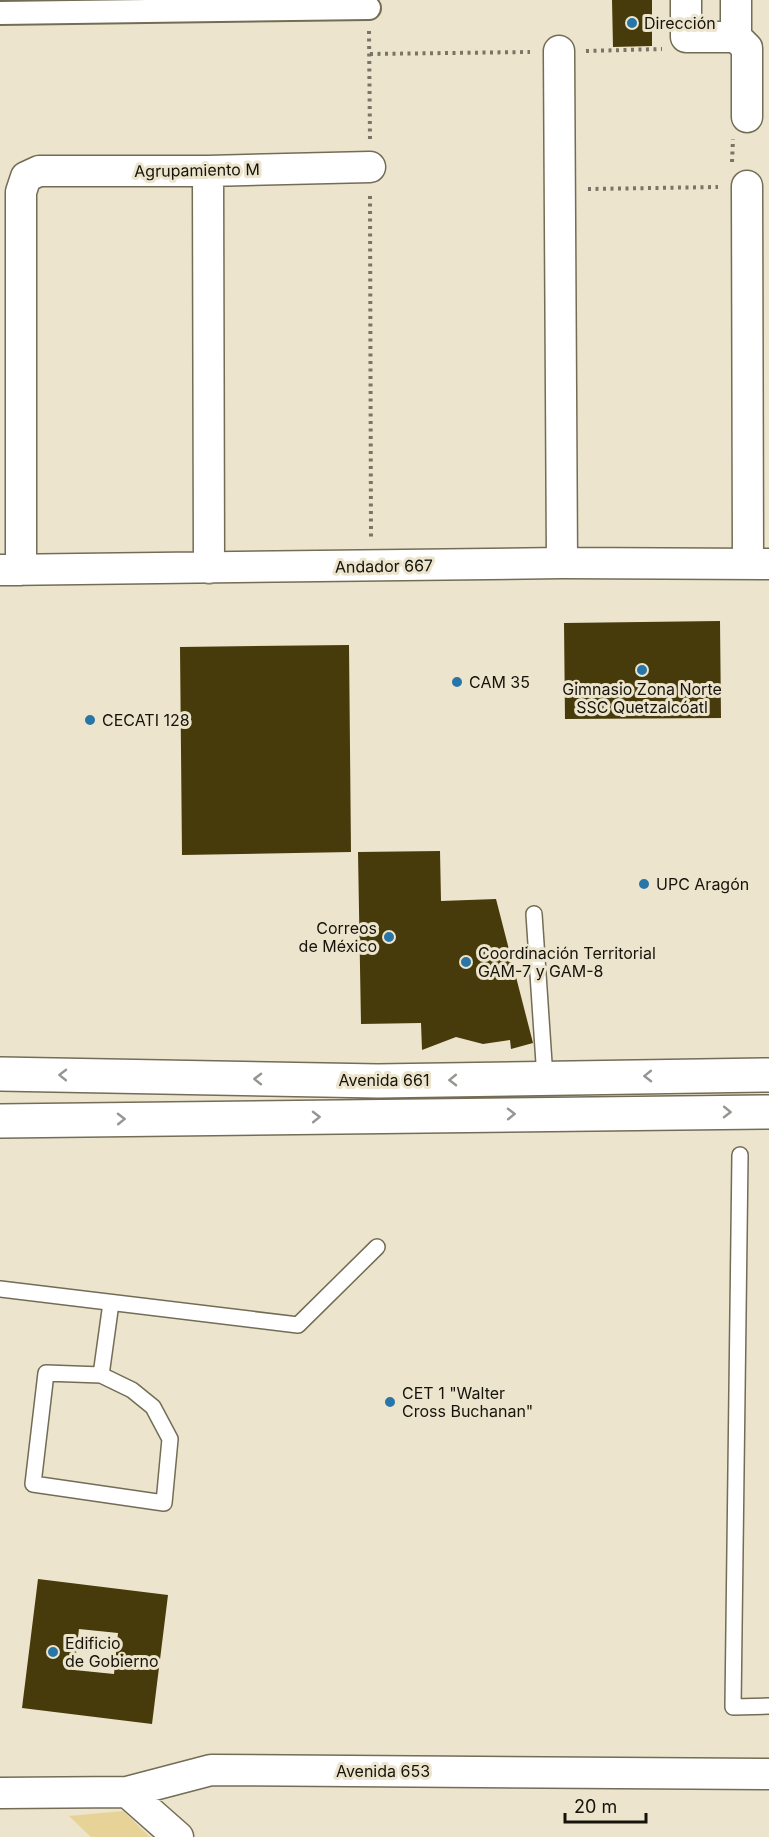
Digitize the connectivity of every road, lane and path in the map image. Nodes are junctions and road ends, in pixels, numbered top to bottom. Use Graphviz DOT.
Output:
graph roads {
  1 [pos="686,0"];
  2 [pos="736,0"];
  3 [pos="369,8"];
  4 [pos="0,13"];
  5 [pos="736,37"];
  6 [pos="559,51"];
  7 [pos="747,117"];
  8 [pos="370,167"];
  9 [pos="208,171"];
  10 [pos="747,186"];
  11 [pos="560,189"];
  12 [pos="562,563"];
  13 [pos="759,564"];
  14 [pos="372,566"];
  15 [pos="209,568"];
  16 [pos="10,570"];
  17 [pos="534,914"];
  18 [pos="0,1074"];
  19 [pos="689,1075"];
  20 [pos="769,1075"];
  21 [pos="545,1078"];
  22 [pos="688,1111"];
  23 [pos="769,1112"];
  24 [pos="0,1121"];
  25 [pos="740,1155"];
  26 [pos="377,1247"];
  27 [pos="0,1289"];
  28 [pos="111,1303"];
  29 [pos="101,1375"];
  30 [pos="769,1706"];
  31 [pos="769,1774"];
  32 [pos="127,1792"];
  33 [pos="0,1793"];
  34 [pos="178,1837"];
  1 -- 5 [label="street"];
  2 -- 5 [label="street"];
  3 -- 4 [label="street"];
  3 -- 8 [label="path"];
  5 -- 7 [label="street"];
  6 -- 11 [label="street"];
  8 -- 9 [label="street, Agrupamiento M"];
  8 -- 14 [label="path"];
  9 -- 15 [label="street"];
  9 -- 16 [label="street, Agrupamiento M"];
  10 -- 11 [label="path"];
  10 -- 13 [label="street"];
  11 -- 12 [label="street"];
  12 -- 13 [label="street, Andador 667"];
  12 -- 14 [label="street, Andador 667"];
  14 -- 15 [label="street, Andador 667"];
  15 -- 16 [label="street, Andador 667"];
  17 -- 21 [label="lane"];
  21 -- 18 [label="street, Avenida 661, one-way"];
  19 -- 20 [label="street, Avenida 661"];
  19 -- 21 [label="street, Avenida 661, one-way"];
  19 -- 22 [label="street"];
  22 -- 23 [label="street, one-way"];
  24 -- 22 [label="street, one-way"];
  25 -- 30 [label="lane"];
  26 -- 28 [label="lane"];
  27 -- 28 [label="lane"];
  28 -- 29 [label="lane"];
  29 -- 29 [label="lane"];
  31 -- 32 [label="street, Avenida 653"];
  32 -- 33 [label="street, Avenida 653"];
  32 -- 34 [label="street"];
}
